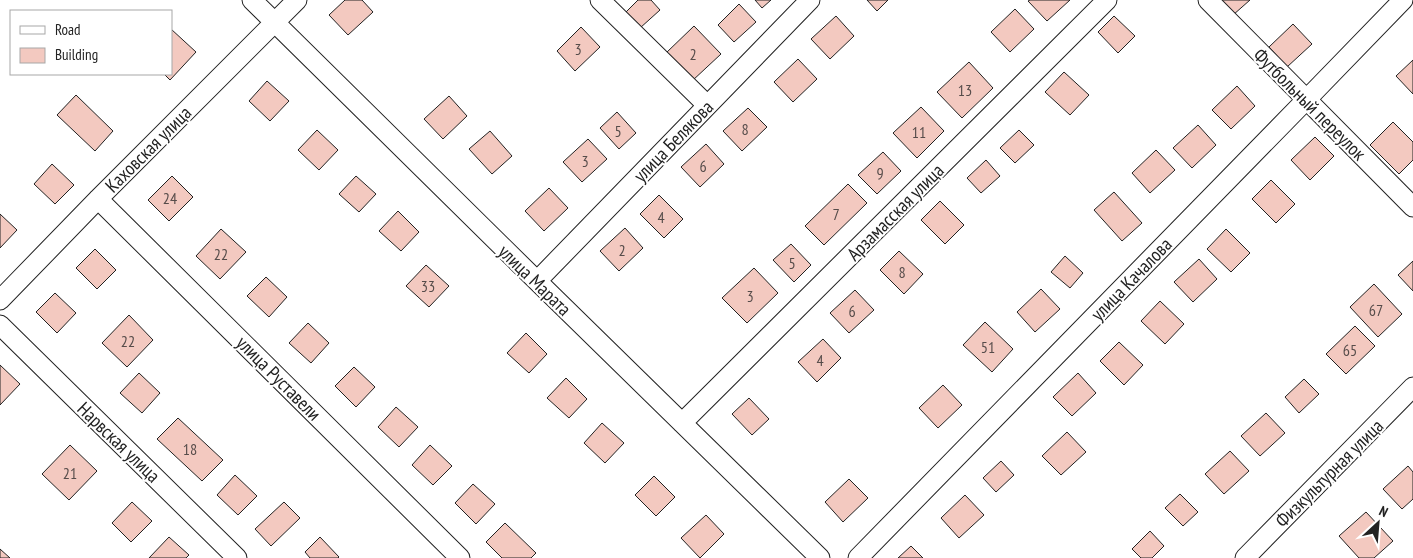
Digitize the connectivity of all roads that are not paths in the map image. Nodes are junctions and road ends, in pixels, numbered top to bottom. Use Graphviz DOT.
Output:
graph roads {
  1 [pos="252,0"];
  2 [pos="297,0"];
  3 [pos="600,0"];
  4 [pos="810,0"];
  5 [pos="1107,0"];
  6 [pos="1208,0"];
  7 [pos="1403,0"];
  8 [pos="274,22"];
  9 [pos="1306,100"];
  10 [pos="707,105"];
  11 [pos="98,199"];
  12 [pos="1413,207"];
  13 [pos="536,281"];
  14 [pos="0,300"];
  15 [pos="0,325"];
  16 [pos="1413,387"];
  17 [pos="682,423"];
  18 [pos="237,558"];
  19 [pos="460,558"];
  20 [pos="820,558"];
  21 [pos="858,558"];
  22 [pos="1245,558"];
  1 -- 8 [label="street, улица Марата"];
  2 -- 8 [label="street, Каховская улица"];
  3 -- 10 [label="street"];
  4 -- 10 [label="street, улица Белякова"];
  5 -- 17 [label="street, Арзамасская улица"];
  6 -- 9 [label="street, Футбольный переулок"];
  7 -- 9 [label="street, улица Качалова"];
  8 -- 11 [label="street, Каховская улица"];
  8 -- 13 [label="street, улица Марата"];
  9 -- 12 [label="street, Футбольный переулок"];
  9 -- 21 [label="street, улица Качалова"];
  10 -- 13 [label="street, улица Белякова"];
  11 -- 14 [label="street, Каховская улица"];
  11 -- 19 [label="street, улица Руставели"];
  13 -- 17 [label="street, улица Марата"];
  15 -- 18 [label="street, Нарвская улица"];
  16 -- 22 [label="street, Физкультурная улица"];
  17 -- 20 [label="street, улица Марата"];
}
